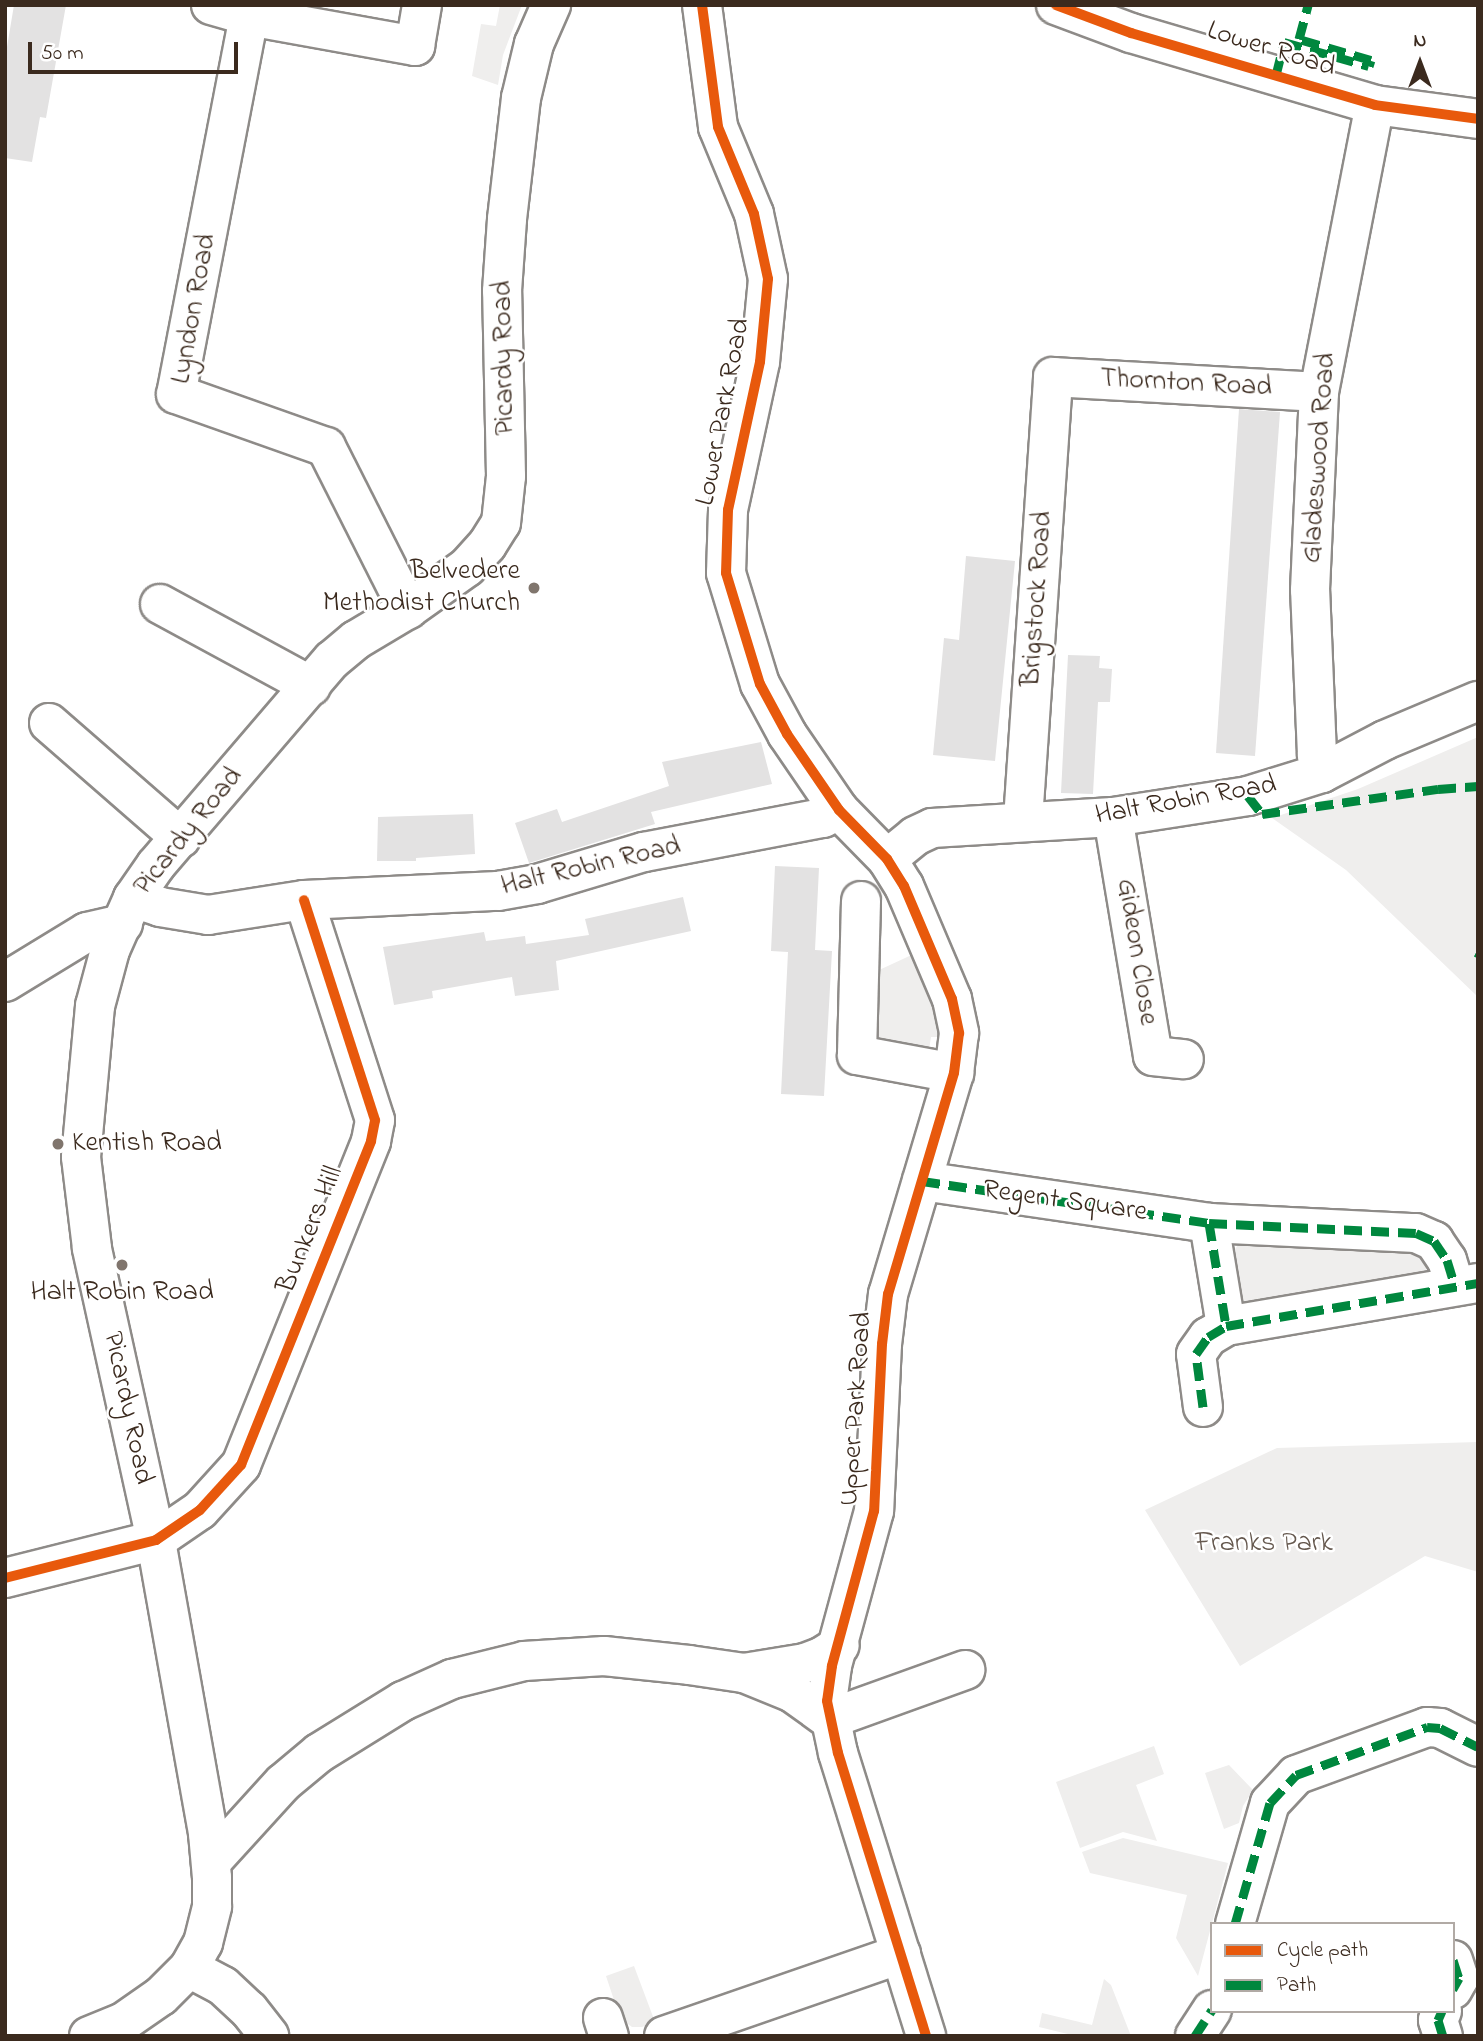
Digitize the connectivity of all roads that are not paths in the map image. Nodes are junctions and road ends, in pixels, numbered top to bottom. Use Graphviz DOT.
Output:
graph roads {
  1 [pos="211,5"];
  2 [pos="422,5"];
  3 [pos="551,5"];
  4 [pos="702,5"];
  5 [pos="1055,5"];
  6 [pos="249,16"];
  7 [pos="1375,105"];
  8 [pos="1478,119"];
  9 [pos="1053,377"];
  10 [pos="1319,392"];
  11 [pos="160,604"];
  12 [pos="408,609"];
  13 [pos="311,686"];
  14 [pos="1478,701"];
  15 [pos="49,723"];
  16 [pos="1322,773"];
  17 [pos="839,810"];
  18 [pos="1114,817"];
  19 [pos="1023,820"];
  20 [pos="181,838"];
  21 [pos="887,859"];
  22 [pos="304,900"];
  23 [pos="861,901"];
  24 [pos="128,911"];
  25 [pos="12,968"];
  26 [pos="1184,1059"];
  27 [pos="954,1073"];
  28 [pos="922,1181"];
  29 [pos="1209,1223"];
  30 [pos="1466,1285"];
  31 [pos="1226,1326"];
  32 [pos="1203,1407"];
  33 [pos="156,1540"];
  34 [pos="5,1578"];
  35 [pos="839,1645"];
  36 [pos="965,1670"];
  37 [pos="744,1673"];
  38 [pos="829,1719"];
  39 [pos="1478,1748"];
  40 [pos="211,1862"];
  41 [pos="1236,1922"];
  42 [pos="901,1954"];
  43 [pos="1455,1966"];
  44 [pos="189,1968"];
  45 [pos="1455,1985"];
  46 [pos="1210,2013"];
  47 [pos="1441,2013"];
  48 [pos="89,2036"];
  49 [pos="269,2036"];
  50 [pos="664,2036"];
  51 [pos="926,2036"];
  52 [pos="1195,2036"];
  53 [pos="1443,2036"];
  1 -- 6 [label="street"];
  2 -- 6 [label="street"];
  3 -- 12 [label="street, Picardy Road"];
  4 -- 17 [label="street, Lower Park Road"];
  5 -- 7 [label="street, Lower Road"];
  6 -- 12 [label="street, Lyndon Road"];
  7 -- 8 [label="street, Lower Road"];
  7 -- 10 [label="street, Gladeswood Road"];
  9 -- 10 [label="street, Thornton Road"];
  9 -- 19 [label="street, Brigstock Road"];
  10 -- 16 [label="street, Gladeswood Road"];
  11 -- 13 [label="street"];
  12 -- 13 [label="street, Picardy Road"];
  13 -- 20 [label="street, Picardy Road"];
  14 -- 16 [label="street, Halt Robin Road"];
  15 -- 20 [label="street"];
  16 -- 18 [label="street, Halt Robin Road"];
  17 -- 21 [label="street, Upper Park Road"];
  17 -- 22 [label="street, Halt Robin Road"];
  18 -- 19 [label="street, Halt Robin Road"];
  18 -- 26 [label="street, Gideon Close"];
  19 -- 21 [label="street, Halt Robin Road"];
  20 -- 24 [label="street, Picardy Road"];
  21 -- 27 [label="street, Upper Park Road"];
  22 -- 24 [label="street, Halt Robin Road"];
  22 -- 33 [label="street, Bunkers Hill"];
  23 -- 27 [label="street"];
  24 -- 25 [label="street"];
  24 -- 33 [label="street, Picardy Road"];
  27 -- 28 [label="street, Upper Park Road"];
  28 -- 29 [label="street, Regent Square"];
  28 -- 35 [label="street, Upper Park Road"];
  29 -- 30 [label="street, Regent Square"];
  29 -- 31 [label="street"];
  30 -- 31 [label="street, Regent Square"];
  31 -- 32 [label="street"];
  33 -- 34 [label="street"];
  33 -- 40 [label="street, Picardy Road"];
  35 -- 37 [label="street"];
  35 -- 38 [label="street, Upper Park Road"];
  36 -- 38 [label="street"];
  37 -- 38 [label="street"];
  37 -- 40 [label="street"];
  38 -- 42 [label="street, Upper Park Road"];
  39 -- 41 [label="street"];
  40 -- 44 [label="street, Picardy Road"];
  42 -- 50 [label="street"];
  42 -- 51 [label="street, Upper Park Road"];
  43 -- 45 [label="street"];
  44 -- 48 [label="street, Picardy Road"];
  44 -- 49 [label="street"];
  46 -- 52 [label="street"];
  47 -- 53 [label="street"];
}
